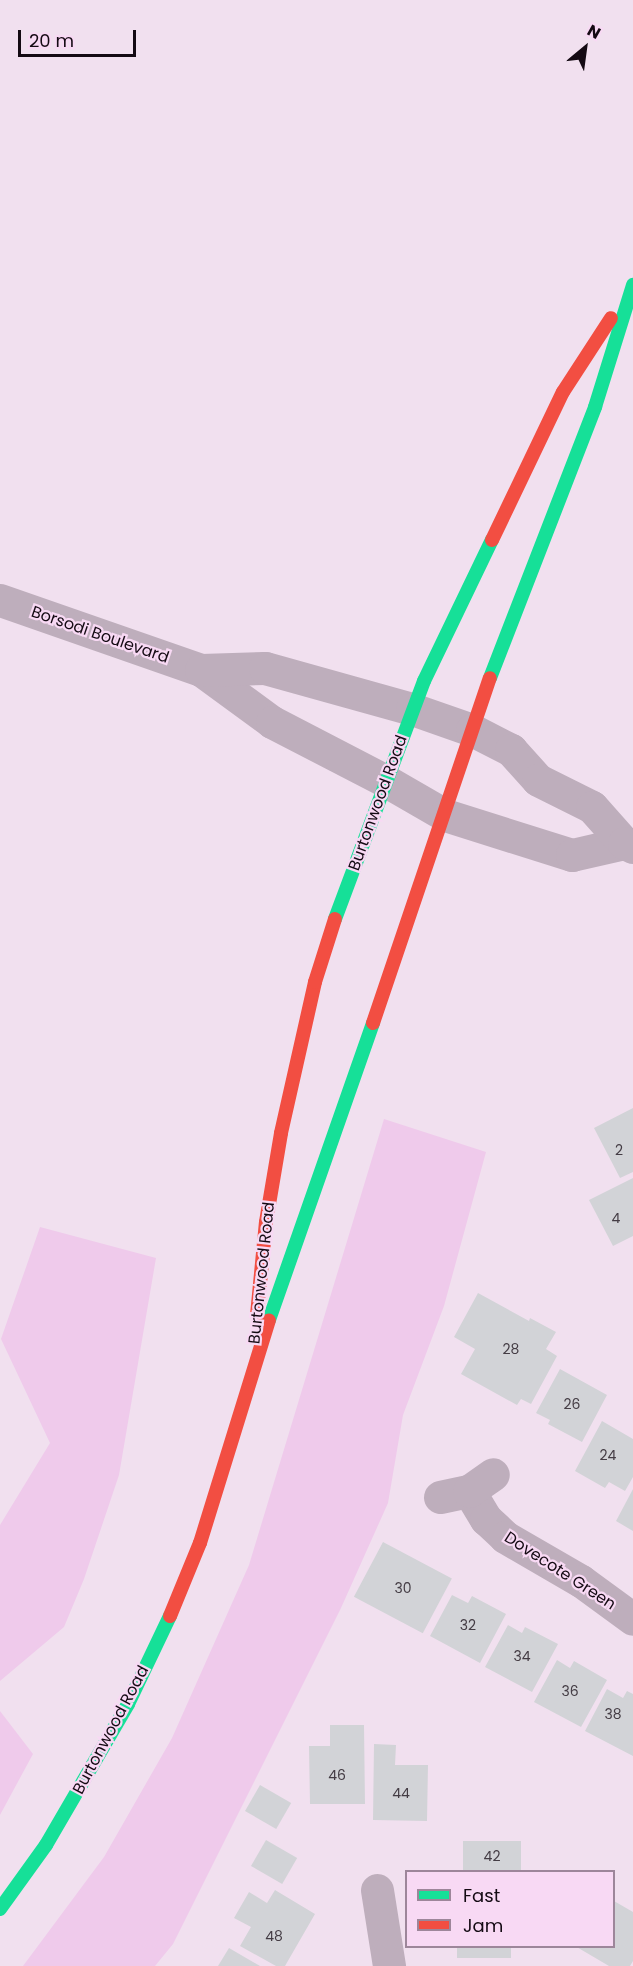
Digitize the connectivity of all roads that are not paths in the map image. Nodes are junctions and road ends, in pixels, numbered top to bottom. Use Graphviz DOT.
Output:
graph roads {
  1 [pos="633,284"];
  2 [pos="0,600"];
  3 [pos="201,670"];
  4 [pos="412,709"];
  5 [pos="472,730"];
  6 [pos="386,781"];
  7 [pos="445,815"];
  8 [pos="629,845"];
  9 [pos="252,1368"];
  10 [pos="467,1488"];
  11 [pos="633,1619"];
  12 [pos="377,1890"];
  13 [pos="0,1909"];
  14 [pos="389,1966"];
  1 -- 4 [label="main road, Burtonwood Road"];
  1 -- 5 [label="main road, Burtonwood Road"];
  2 -- 3 [label="street, Borsodi Boulevard"];
  3 -- 4 [label="street, Borsodi Boulevard"];
  3 -- 6 [label="street, Borsodi Boulevard"];
  4 -- 5 [label="street, Borsodi Boulevard"];
  4 -- 6 [label="main road, Burtonwood Road"];
  5 -- 7 [label="main road, Burtonwood Road"];
  5 -- 8 [label="street, Borsodi Boulevard"];
  6 -- 7 [label="street, Borsodi Boulevard"];
  6 -- 9 [label="main road, Burtonwood Road"];
  7 -- 8 [label="street, Borsodi Boulevard"];
  7 -- 9 [label="main road, Burtonwood Road"];
  9 -- 13 [label="main road, Burtonwood Road"];
  10 -- 11 [label="street, Dovecote Green"];
  12 -- 14 [label="street"];
}
